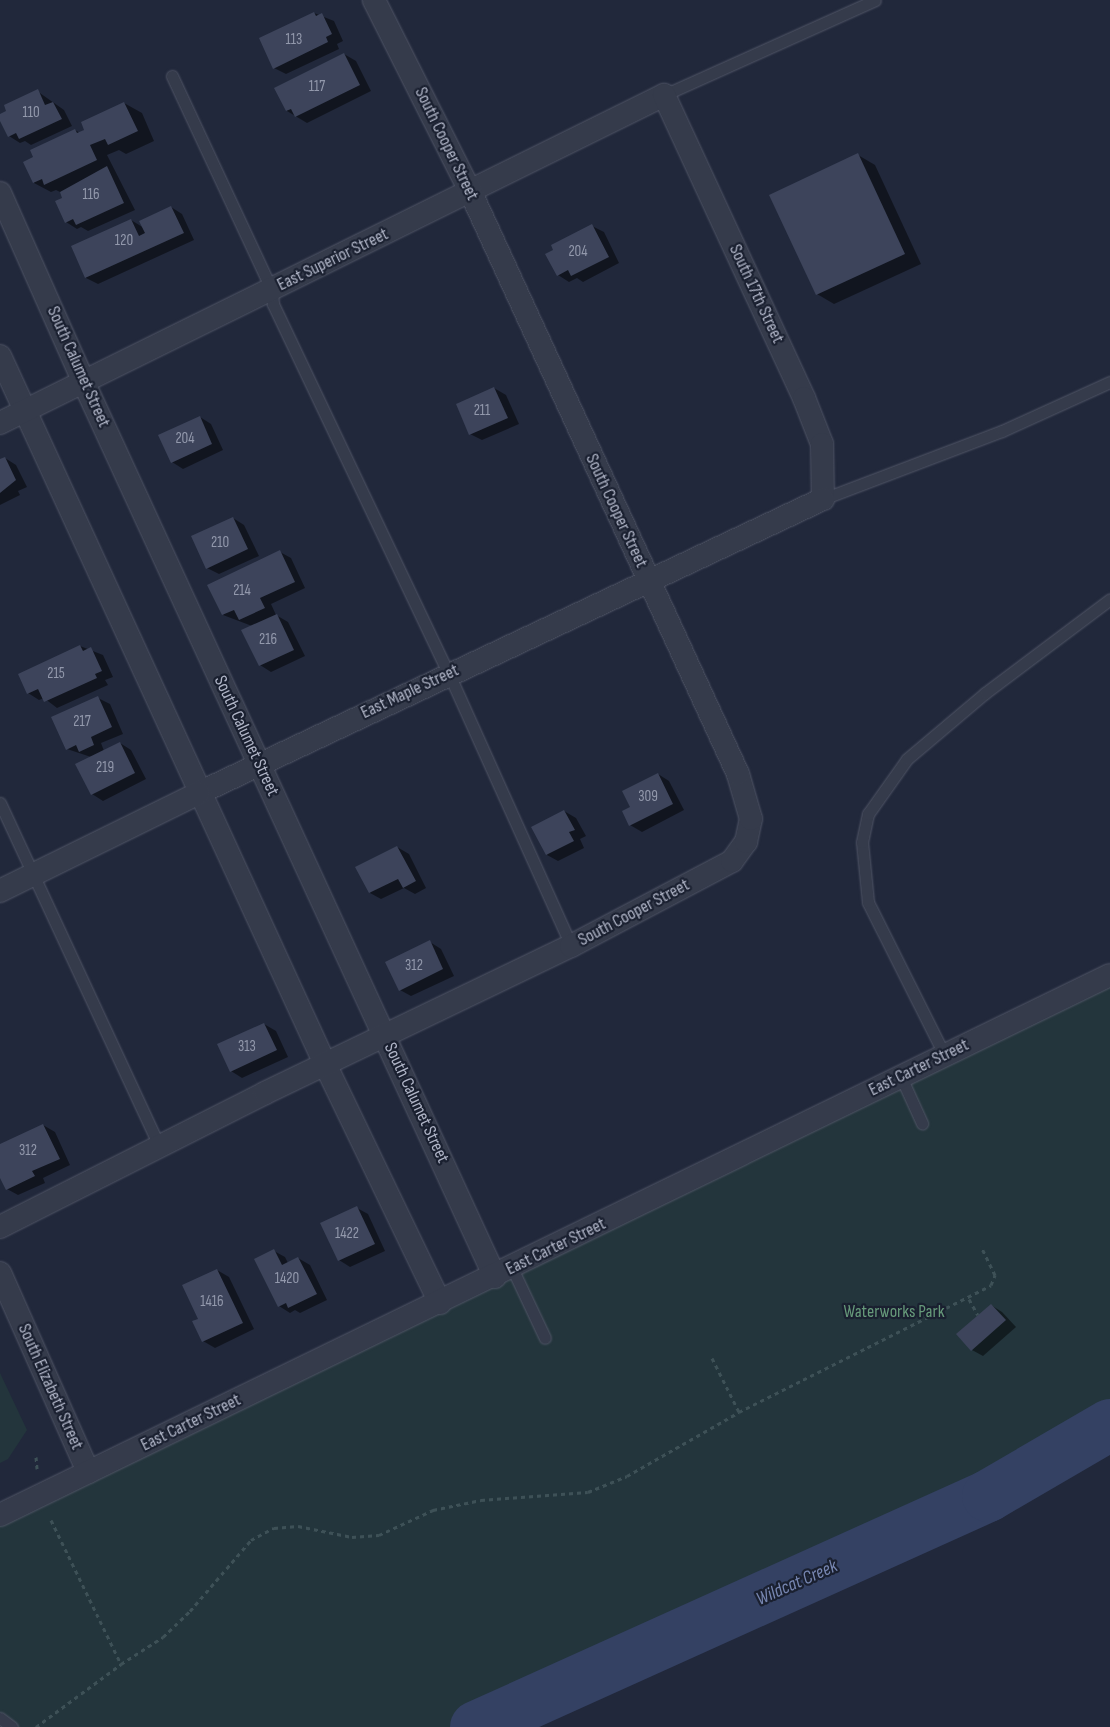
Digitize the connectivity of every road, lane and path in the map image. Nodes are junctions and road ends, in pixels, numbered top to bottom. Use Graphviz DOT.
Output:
graph roads {
  1 [pos="374,0"];
  2 [pos="875,0"];
  3 [pos="172,76"];
  4 [pos="664,95"];
  5 [pos="0,193"];
  6 [pos="471,193"];
  7 [pos="272,290"];
  8 [pos="0,356"];
  9 [pos="1110,382"];
  10 [pos="84,383"];
  11 [pos="27,410"];
  12 [pos="0,423"];
  13 [pos="822,499"];
  14 [pos="647,579"];
  15 [pos="1110,600"];
  16 [pos="449,674"];
  17 [pos="259,764"];
  18 [pos="199,793"];
  19 [pos="0,803"];
  20 [pos="34,874"];
  21 [pos="0,892"];
  22 [pos="571,946"];
  23 [pos="1110,975"];
  24 [pos="386,1038"];
  25 [pos="945,1056"];
  26 [pos="326,1066"];
  27 [pos="901,1078"];
  28 [pos="922,1123"];
  29 [pos="160,1147"];
  30 [pos="0,1227"];
  31 [pos="981,1246"];
  32 [pos="504,1272"];
  33 [pos="0,1273"];
  34 [pos="969,1299"];
  35 [pos="440,1303"];
  36 [pos="978,1315"];
  37 [pos="545,1338"];
  38 [pos="712,1358"];
  39 [pos="739,1412"];
  40 [pos="36,1457"];
  41 [pos="88,1472"];
  42 [pos="39,1496"];
  43 [pos="0,1515"];
  44 [pos="121,1664"];
  45 [pos="0,1718"];
  46 [pos="12,1727"];
  47 [pos="36,1727"];
  1 -- 6 [label="street, South Cooper Street"];
  2 -- 4 [label="lane"];
  3 -- 7 [label="lane"];
  4 -- 6 [label="street, East Superior Street"];
  4 -- 13 [label="street, South 17th Street"];
  5 -- 10 [label="street, South Calumet Street"];
  6 -- 7 [label="street, East Superior Street"];
  6 -- 14 [label="street, South Cooper Street"];
  7 -- 10 [label="street, East Superior Street"];
  7 -- 16 [label="lane"];
  8 -- 11 [label="street"];
  9 -- 13 [label="lane"];
  10 -- 11 [label="street, East Superior Street"];
  10 -- 17 [label="street, South Calumet Street"];
  11 -- 12 [label="street, East Superior Street"];
  11 -- 18 [label="street"];
  13 -- 14 [label="street, East Maple Street"];
  14 -- 16 [label="street, East Maple Street"];
  14 -- 22 [label="street, South Cooper Street"];
  15 -- 25 [label="lane"];
  16 -- 17 [label="street, East Maple Street"];
  16 -- 22 [label="lane"];
  17 -- 18 [label="street, East Maple Street"];
  17 -- 24 [label="street, South Calumet Street"];
  18 -- 20 [label="street, East Maple Street"];
  18 -- 26 [label="street"];
  19 -- 20 [label="lane"];
  20 -- 21 [label="street, East Maple Street"];
  20 -- 29 [label="lane"];
  22 -- 24 [label="street, South Cooper Street"];
  23 -- 25 [label="street, East Carter Street"];
  24 -- 26 [label="street, South Cooper Street"];
  24 -- 32 [label="street, South Calumet Street"];
  25 -- 27 [label="street, East Carter Street"];
  26 -- 29 [label="street, South Cooper Street"];
  26 -- 35 [label="street"];
  27 -- 28 [label="lane"];
  27 -- 32 [label="street, East Carter Street"];
  29 -- 30 [label="street, South Cooper Street"];
  31 -- 34 [label="path"];
  32 -- 35 [label="street, East Carter Street"];
  32 -- 37 [label="lane"];
  33 -- 41 [label="street, South Elizabeth Street"];
  34 -- 36 [label="path"];
  34 -- 39 [label="path"];
  35 -- 41 [label="street, East Carter Street"];
  38 -- 39 [label="path"];
  39 -- 44 [label="path"];
  40 -- 42 [label="path"];
  41 -- 42 [label="street, East Carter Street"];
  42 -- 43 [label="street, East Carter Street"];
  42 -- 44 [label="path"];
  44 -- 47 [label="path"];
  45 -- 46 [label="lane"];
}
